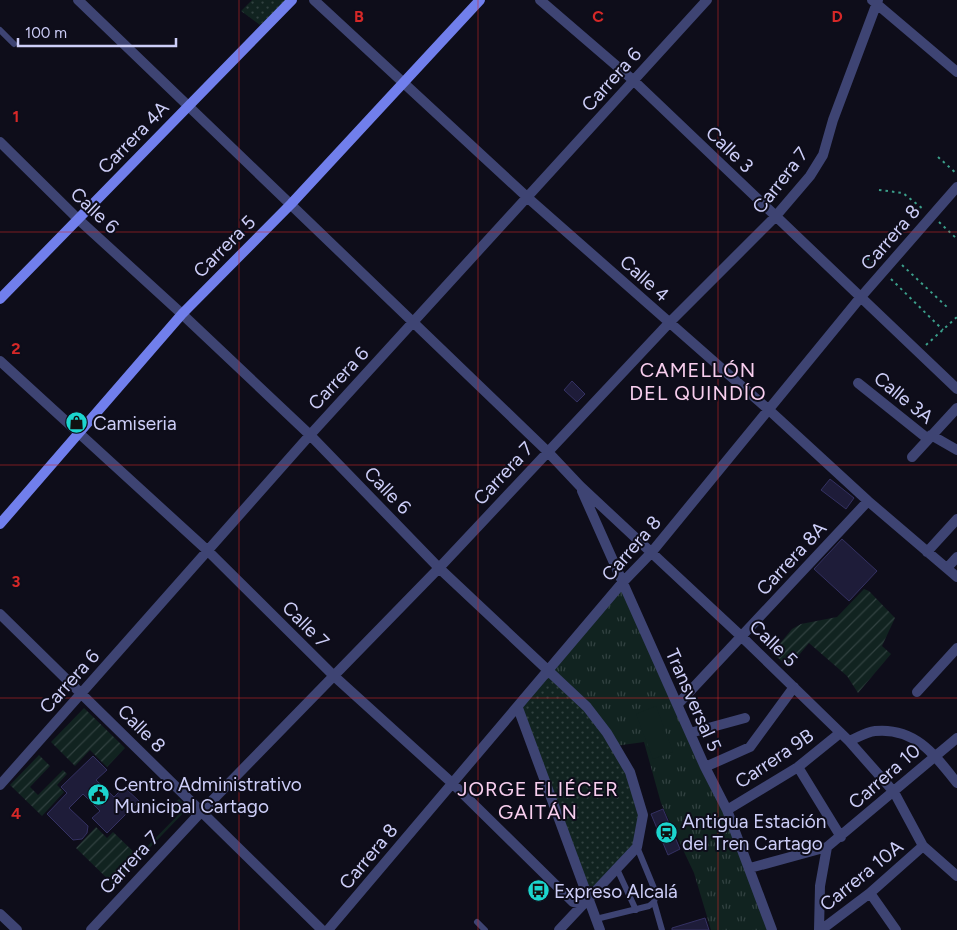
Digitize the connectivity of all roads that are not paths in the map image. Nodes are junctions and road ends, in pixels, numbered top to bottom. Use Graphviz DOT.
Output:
graph roads {
  1 [pos="78,0"];
  2 [pos="292,0"];
  3 [pos="314,0"];
  4 [pos="480,0"];
  5 [pos="540,0"];
  6 [pos="708,0"];
  7 [pos="875,2"];
  8 [pos="0,30"];
  9 [pos="14,44"];
  10 [pos="957,72"];
  11 [pos="633,80"];
  12 [pos="404,81"];
  13 [pos="188,106"];
  14 [pos="0,142"];
  15 [pos="957,186"];
  16 [pos="528,198"];
  17 [pos="291,204"];
  18 [pos="775,217"];
  19 [pos="78,219"];
  20 [pos="860,298"];
  21 [pos="0,299"];
  22 [pos="182,314"];
  23 [pos="414,323"];
  24 [pos="669,323"];
  25 [pos="0,361"];
  26 [pos="858,383"];
  27 [pos="957,389"];
  28 [pos="957,408"];
  29 [pos="769,410"];
  30 [pos="79,433"];
  31 [pos="310,435"];
  32 [pos="929,437"];
  33 [pos="957,450"];
  34 [pos="547,452"];
  35 [pos="912,457"];
  36 [pos="580,486"];
  37 [pos="868,501"];
  38 [pos="957,519"];
  39 [pos="0,524"];
  40 [pos="208,551"];
  41 [pos="927,552"];
  42 [pos="651,553"];
  43 [pos="957,557"];
  44 [pos="439,568"];
  45 [pos="946,568"];
  46 [pos="957,577"];
  47 [pos="622,584"];
  48 [pos="0,614"];
  49 [pos="742,637"];
  50 [pos="957,648"];
  51 [pos="550,671"];
  52 [pos="334,676"];
  53 [pos="794,687"];
  54 [pos="917,692"];
  55 [pos="82,694"];
  56 [pos="678,704"];
  57 [pos="518,708"];
  58 [pos="745,718"];
  59 [pos="690,733"];
  60 [pos="840,733"];
  61 [pos="957,738"];
  62 [pos="849,741"];
  63 [pos="935,755"];
  64 [pos="705,767"];
  65 [pos="798,767"];
  66 [pos="452,783"];
  67 [pos="957,783"];
  68 [pos="0,785"];
  69 [pos="894,792"];
  70 [pos="727,810"];
  71 [pos="201,812"];
  72 [pos="841,836"];
  73 [pos="923,846"];
  74 [pos="636,847"];
  75 [pos="827,848"];
  76 [pos="750,868"];
  77 [pos="617,869"];
  78 [pos="957,876"];
  79 [pos="870,893"];
  80 [pos="589,900"];
  81 [pos="654,902"];
  82 [pos="636,910"];
  83 [pos="0,914"];
  84 [pos="596,919"];
  85 [pos="477,922"];
  86 [pos="17,930"];
  87 [pos="91,930"];
  88 [pos="322,930"];
  89 [pos="328,930"];
  90 [pos="485,930"];
  91 [pos="559,930"];
  92 [pos="600,930"];
  93 [pos="662,930"];
  94 [pos="772,930"];
  95 [pos="820,930"];
  96 [pos="896,930"];
  1 -- 13 [label="street, Calle 5"];
  2 -- 13 [label="main road, Carrera 4A"];
  3 -- 12 [label="street, Calle 4"];
  4 -- 12 [label="main road, Carrera 5"];
  5 -- 11 [label="street, Calle 3"];
  6 -- 11 [label="street, Carrera 6"];
  7 -- 10 [label="street"];
  7 -- 18 [label="street, Carrera 7"];
  8 -- 9 [label="lane"];
  11 -- 16 [label="street, Carrera 6"];
  11 -- 18 [label="street, Calle 3"];
  12 -- 16 [label="street, Calle 4"];
  12 -- 17 [label="main road, Carrera 5"];
  13 -- 17 [label="street, Calle 5"];
  13 -- 19 [label="main road, Carrera 4A"];
  14 -- 19 [label="street, Calle 6"];
  15 -- 20 [label="street, Carrera 8"];
  16 -- 23 [label="street, Carrera 6"];
  16 -- 24 [label="street, Calle 4"];
  17 -- 22 [label="main road, Carrera 5"];
  17 -- 23 [label="street, Calle 5"];
  18 -- 20 [label="street, Calle 3"];
  18 -- 24 [label="street, Carrera 7"];
  19 -- 21 [label="main road, Carrera 4A"];
  19 -- 22 [label="street, Calle 6"];
  20 -- 27 [label="street, Calle 3"];
  20 -- 29 [label="street, Carrera 8"];
  22 -- 30 [label="main road, Carrera 5"];
  22 -- 31 [label="street, Calle 6"];
  23 -- 31 [label="street, Carrera 6"];
  23 -- 34 [label="street, Calle 5"];
  24 -- 29 [label="street, Calle 4"];
  24 -- 34 [label="street, Carrera 7"];
  25 -- 30 [label="street, Calle 7"];
  26 -- 32 [label="street, Calle 3A"];
  28 -- 32 [label="street"];
  29 -- 37 [label="street, Calle 4"];
  29 -- 42 [label="street, Carrera 8"];
  30 -- 39 [label="main road, Carrera 5"];
  30 -- 40 [label="street, Calle 7"];
  31 -- 40 [label="street, Carrera 6"];
  31 -- 44 [label="street, Calle 6"];
  32 -- 33 [label="street, Calle 3A"];
  32 -- 35 [label="street"];
  34 -- 36 [label="street, Calle 5"];
  34 -- 44 [label="street, Carrera 7"];
  36 -- 42 [label="street, Calle 5"];
  36 -- 47 [label="street, Transversal 5"];
  37 -- 41 [label="street, Calle 4"];
  37 -- 49 [label="street, Carrera 8A"];
  38 -- 41 [label="street"];
  40 -- 52 [label="street, Calle 7"];
  40 -- 55 [label="street, Carrera 6"];
  41 -- 45 [label="street, Calle 4"];
  42 -- 47 [label="street, Carrera 8"];
  42 -- 49 [label="street, Calle 5"];
  43 -- 45 [label="street"];
  44 -- 51 [label="street, Calle 6"];
  44 -- 52 [label="street, Carrera 7"];
  45 -- 46 [label="street, Calle 4"];
  47 -- 51 [label="street, Carrera 8"];
  47 -- 56 [label="street, Transversal 5"];
  48 -- 55 [label="street, Calle 8"];
  49 -- 53 [label="street, Calle 5"];
  49 -- 56 [label="street, Carrera 8A"];
  50 -- 54 [label="street"];
  51 -- 57 [label="street, Carrera 8"];
  51 -- 74 [label="street, Calle 6"];
  52 -- 66 [label="street, Calle 7"];
  52 -- 71 [label="street, Carrera 7"];
  53 -- 60 [label="street, Calle 5"];
  53 -- 64 [label="street"];
  55 -- 68 [label="street, Carrera 6"];
  55 -- 71 [label="street, Calle 8"];
  56 -- 59 [label="street, Transversal 5"];
  57 -- 66 [label="street, Carrera 8"];
  57 -- 80 [label="street"];
  58 -- 59 [label="street"];
  59 -- 64 [label="street, Transversal 5"];
  60 -- 62 [label="street, Calle 5"];
  60 -- 65 [label="street, Carrera 9B"];
  61 -- 63 [label="street, Carrera 10"];
  62 -- 63 [label="street"];
  62 -- 69 [label="street, Calle 5"];
  63 -- 67 [label="street"];
  63 -- 69 [label="street, Carrera 10"];
  64 -- 70 [label="street, Transversal 5"];
  65 -- 70 [label="street, Carrera 9B"];
  65 -- 72 [label="street"];
  66 -- 80 [label="street, Calle 7"];
  66 -- 89 [label="street, Carrera 8"];
  69 -- 72 [label="street, Carrera 10"];
  69 -- 73 [label="street, Calle 5"];
  70 -- 76 [label="street, Transversal 5"];
  71 -- 87 [label="street, Carrera 7"];
  71 -- 88 [label="street, Calle 8"];
  72 -- 75 [label="street, Carrera 10"];
  73 -- 78 [label="street, Calle 5"];
  73 -- 79 [label="street, Carrera 10A"];
  74 -- 77 [label="street, Calle 6"];
  74 -- 81 [label="lane"];
  75 -- 76 [label="street, Carrera 10"];
  75 -- 95 [label="street"];
  76 -- 94 [label="street, Transversal 5"];
  77 -- 80 [label="street, Calle 6"];
  77 -- 82 [label="lane"];
  79 -- 95 [label="street, Carrera 10A"];
  79 -- 96 [label="street"];
  80 -- 84 [label="street"];
  80 -- 91 [label="street, Calle 6"];
  81 -- 82 [label="lane"];
  81 -- 93 [label="lane"];
  82 -- 84 [label="lane"];
  83 -- 86 [label="street"];
  84 -- 92 [label="street"];
  85 -- 90 [label="lane"];
}
